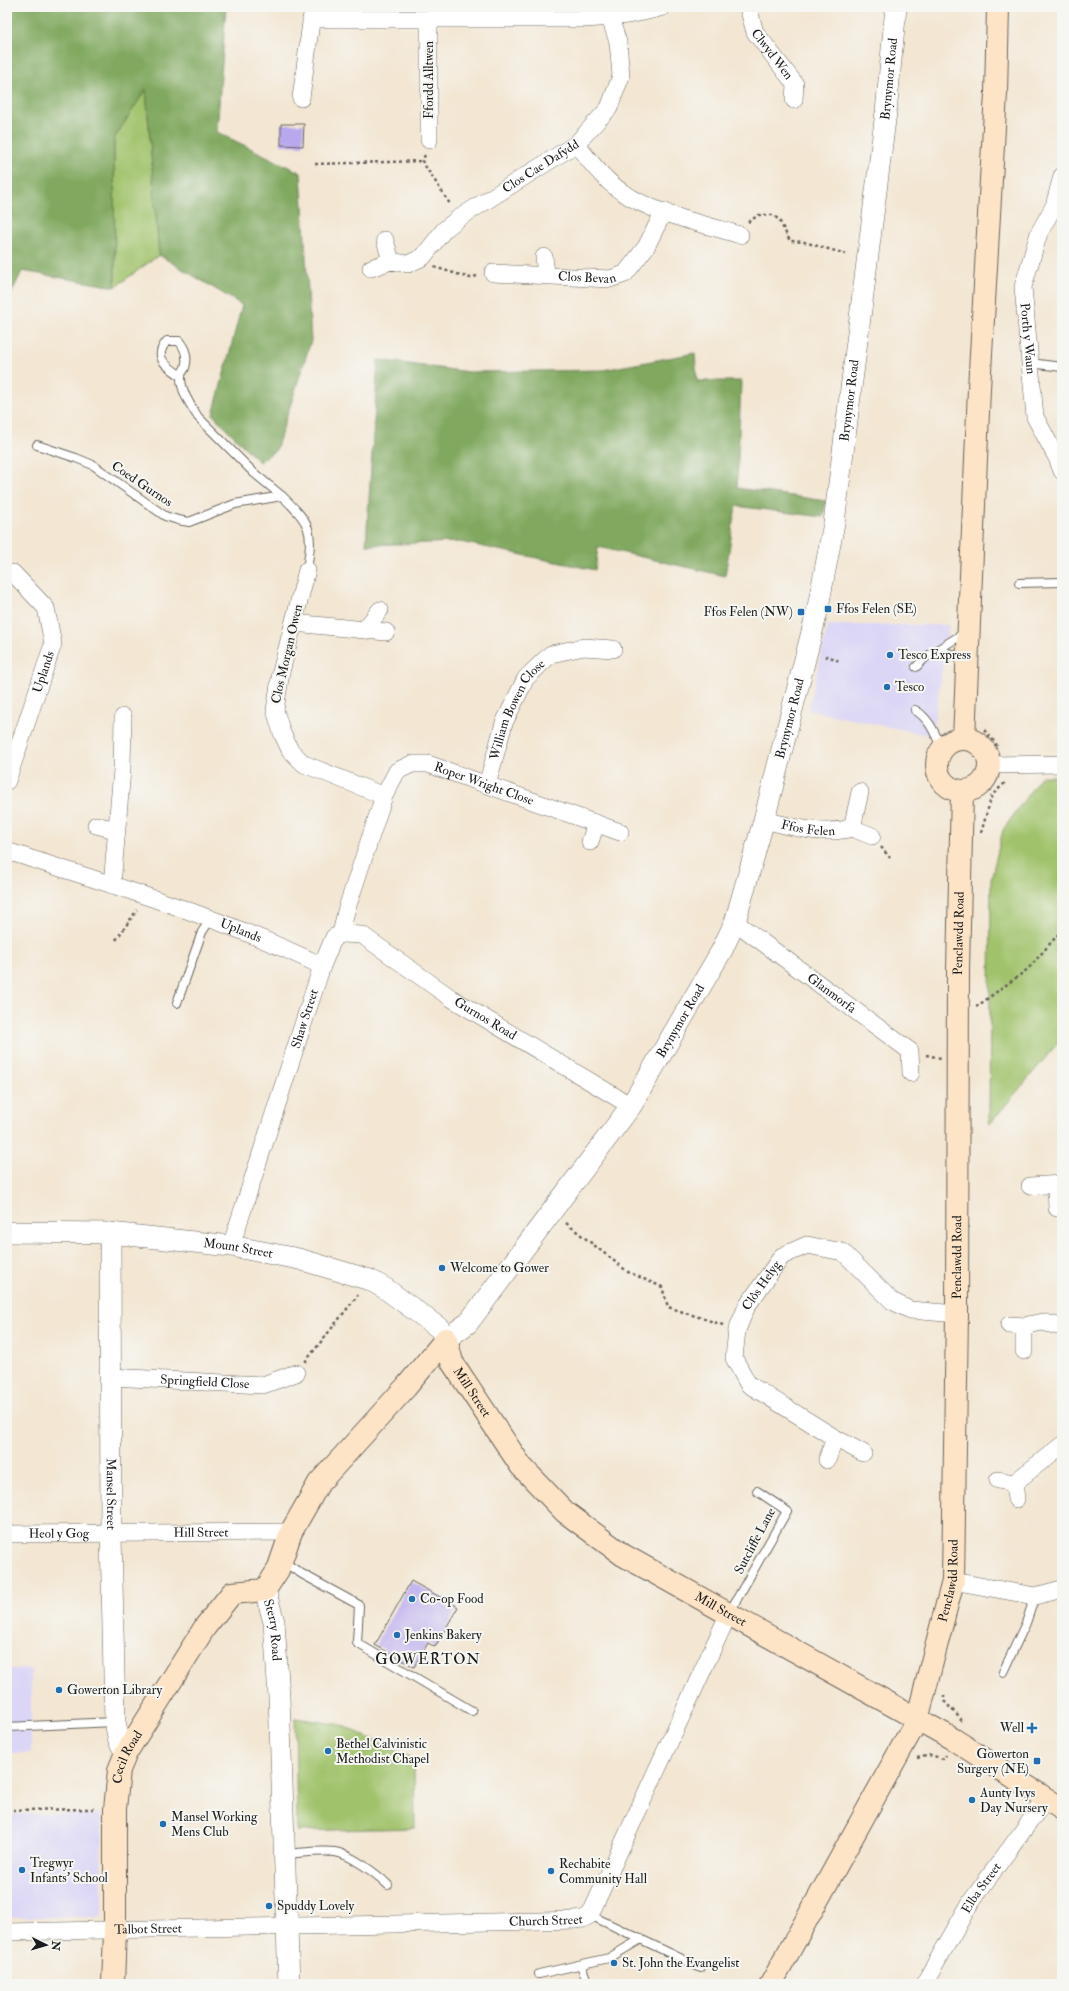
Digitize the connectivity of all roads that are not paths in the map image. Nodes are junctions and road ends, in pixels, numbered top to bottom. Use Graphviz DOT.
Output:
graph roads {
  1 [pos="663,7"];
  2 [pos="748,7"];
  3 [pos="896,7"];
  4 [pos="998,7"];
  5 [pos="312,13"];
  6 [pos="610,18"];
  7 [pos="430,20"];
  8 [pos="301,98"];
  9 [pos="794,100"];
  10 [pos="429,140"];
  11 [pos="576,144"];
  12 [pos="1062,176"];
  13 [pos="1058,207"];
  14 [pos="664,211"];
  15 [pos="743,230"];
  16 [pos="385,240"];
  17 [pos="544,257"];
  18 [pos="391,261"];
  19 [pos="371,268"];
  20 [pos="493,273"];
  21 [pos="546,275"];
  22 [pos="1030,363"];
  23 [pos="1062,367"];
  24 [pos="181,376"];
  25 [pos="37,445"];
  26 [pos="1062,471"];
  27 [pos="282,496"];
  28 [pos="307,570"];
  29 [pos="13,573"];
  30 [pos="1062,582"];
  31 [pos="1019,583"];
  32 [pos="380,610"];
  33 [pos="294,623"];
  34 [pos="365,629"];
  35 [pos="968,631"];
  36 [pos="386,632"];
  37 [pos="613,649"];
  38 [pos="937,650"];
  39 [pos="967,660"];
  40 [pos="916,667"];
  41 [pos="915,710"];
  42 [pos="123,717"];
  43 [pos="964,739"];
  44 [pos="942,749"];
  45 [pos="1062,764"];
  46 [pos="994,765"];
  47 [pos="7,781"];
  48 [pos="487,784"];
  49 [pos="962,791"];
  50 [pos="860,792"];
  51 [pos="384,796"];
  52 [pos="764,820"];
  53 [pos="596,823"];
  54 [pos="96,824"];
  55 [pos="852,828"];
  56 [pos="116,830"];
  57 [pos="620,832"];
  58 [pos="872,836"];
  59 [pos="590,842"];
  60 [pos="7,851"];
  61 [pos="112,884"];
  62 [pos="210,920"];
  63 [pos="735,922"];
  64 [pos="341,934"];
  65 [pos="322,966"];
  66 [pos="177,1003"];
  67 [pos="911,1073"];
  68 [pos="631,1106"];
  69 [pos="1059,1185"];
  70 [pos="1030,1186"];
  71 [pos="1056,1208"];
  72 [pos="7,1232"];
  73 [pos="110,1233"];
  74 [pos="232,1246"];
  75 [pos="957,1314"];
  76 [pos="1062,1327"];
  77 [pos="446,1338"];
  78 [pos="1024,1351"];
  79 [pos="296,1373"];
  80 [pos="111,1378"];
  81 [pos="835,1438"];
  82 [pos="1062,1445"];
  83 [pos="863,1453"];
  84 [pos="827,1460"];
  85 [pos="1010,1488"];
  86 [pos="757,1491"];
  87 [pos="290,1532"];
  88 [pos="7,1534"];
  89 [pos="112,1534"];
  90 [pos="281,1560"];
  91 [pos="953,1581"];
  92 [pos="1062,1589"];
  93 [pos="265,1590"];
  94 [pos="1035,1596"];
  95 [pos="729,1612"];
  96 [pos="1003,1672"];
  97 [pos="472,1711"];
  98 [pos="917,1720"];
  99 [pos="115,1722"];
  100 [pos="7,1727"];
  101 [pos="126,1753"];
  102 [pos="1054,1804"];
  103 [pos="285,1854"];
  104 [pos="388,1885"];
  105 [pos="590,1915"];
  106 [pos="288,1926"];
  107 [pos="115,1931"];
  108 [pos="7,1932"];
  109 [pos="641,1939"];
  110 [pos="581,1965"];
  111 [pos="701,1968"];
  112 [pos="539,1974"];
  113 [pos="113,1984"];
  114 [pos="289,1984"];
  115 [pos="588,1984"];
  116 [pos="771,1984"];
  117 [pos="924,1984"];
  1 -- 6 [label="street"];
  2 -- 9 [label="street, Clwyd Wen"];
  3 -- 52 [label="street, Brynymor Road"];
  4 -- 35 [label="main road"];
  5 -- 7 [label="street"];
  5 -- 8 [label="street"];
  6 -- 7 [label="street"];
  6 -- 11 [label="street, Clos Cae Dafydd"];
  7 -- 10 [label="street, Ffordd Alltwen"];
  11 -- 14 [label="street"];
  11 -- 18 [label="street, Clos Cae Dafydd"];
  12 -- 13 [label="street, Porth y Waun"];
  13 -- 22 [label="street, Porth y Waun"];
  14 -- 15 [label="street"];
  14 -- 21 [label="street, Clos Bevan"];
  16 -- 18 [label="street"];
  17 -- 21 [label="street, Clos Bevan"];
  18 -- 19 [label="street"];
  20 -- 21 [label="street, Clos Bevan"];
  22 -- 23 [label="lane"];
  22 -- 26 [label="street, Porth y Waun"];
  24 -- 27 [label="lane"];
  25 -- 27 [label="lane, Coed Gurnos"];
  27 -- 28 [label="lane"];
  28 -- 33 [label="street, Clos Morgan Owen"];
  29 -- 47 [label="street, Uplands"];
  30 -- 31 [label="lane"];
  32 -- 34 [label="street"];
  33 -- 34 [label="street"];
  33 -- 51 [label="street, Clos Morgan Owen"];
  34 -- 36 [label="street"];
  35 -- 38 [label="lane"];
  35 -- 39 [label="main road"];
  37 -- 48 [label="street, William Bowen Close"];
  38 -- 39 [label="lane"];
  38 -- 40 [label="lane"];
  39 -- 43 [label="main road"];
  41 -- 44 [label="lane"];
  42 -- 56 [label="street"];
  43 -- 44 [label="main road"];
  43 -- 46 [label="main road"];
  44 -- 49 [label="main road"];
  45 -- 46 [label="street"];
  46 -- 49 [label="main road"];
  48 -- 51 [label="street, Roper Wright Close"];
  48 -- 53 [label="street, Roper Wright Close"];
  49 -- 75 [label="main road, Penclawdd Road"];
  50 -- 55 [label="street, Ffos Felen"];
  51 -- 64 [label="street, Shaw Street"];
  52 -- 55 [label="street, Ffos Felen"];
  52 -- 63 [label="street, Brynymor Road"];
  53 -- 57 [label="street, Roper Wright Close"];
  53 -- 59 [label="street"];
  54 -- 56 [label="street"];
  55 -- 58 [label="street, Ffos Felen"];
  56 -- 61 [label="street"];
  60 -- 61 [label="street, Uplands"];
  61 -- 62 [label="street, Uplands"];
  62 -- 65 [label="street, Uplands"];
  62 -- 66 [label="lane"];
  63 -- 67 [label="street, Glanmorfa"];
  63 -- 68 [label="street, Brynymor Road"];
  64 -- 65 [label="street, Shaw Street"];
  64 -- 68 [label="street, Gurnos Road"];
  65 -- 74 [label="street, Shaw Street"];
  68 -- 77 [label="street, Brynymor Road"];
  69 -- 70 [label="street"];
  69 -- 71 [label="street"];
  72 -- 73 [label="street, Mount Street"];
  73 -- 74 [label="street, Mount Street"];
  73 -- 80 [label="street, Mansel Street"];
  74 -- 77 [label="street, Mount Street"];
  75 -- 81 [label="street, Clôs Helyg"];
  75 -- 91 [label="main road, Penclawdd Road"];
  76 -- 78 [label="street"];
  77 -- 87 [label="main road, Sterry Road"];
  77 -- 95 [label="main road, Mill Street"];
  79 -- 80 [label="street, Springfield Close"];
  80 -- 89 [label="street, Mansel Street"];
  81 -- 83 [label="street, Clôs Helyg"];
  81 -- 84 [label="street"];
  82 -- 85 [label="street"];
  86 -- 95 [label="lane, Sutcliffe Lane"];
  87 -- 89 [label="street, Hill Street"];
  87 -- 90 [label="main road, Sterry Road"];
  88 -- 89 [label="street, Heol y Gog"];
  89 -- 99 [label="street, Mansel Street"];
  90 -- 93 [label="main road, Sterry Road"];
  90 -- 97 [label="lane"];
  91 -- 94 [label="street"];
  91 -- 98 [label="main road, Penclawdd Road"];
  92 -- 94 [label="street"];
  93 -- 101 [label="main road, Cecil Road"];
  93 -- 103 [label="street, Sterry Road"];
  94 -- 96 [label="lane"];
  95 -- 98 [label="main road, Mill Street"];
  95 -- 105 [label="street, Church Street"];
  98 -- 102 [label="main road, Mill Street"];
  98 -- 116 [label="main road, Penclawdd Road"];
  99 -- 100 [label="lane"];
  99 -- 101 [label="street, Mansel Street"];
  101 -- 107 [label="main road, Cecil Road"];
  102 -- 117 [label="street, Elba Street"];
  103 -- 104 [label="lane"];
  103 -- 106 [label="street, Sterry Road"];
  105 -- 106 [label="street, Church Street"];
  105 -- 109 [label="lane"];
  106 -- 107 [label="street, Talbot Street"];
  106 -- 114 [label="street, Sterry Road"];
  107 -- 108 [label="street, Talbot Street"];
  107 -- 113 [label="main road, Cecil Road"];
  109 -- 110 [label="lane"];
  109 -- 111 [label="lane"];
  110 -- 112 [label="lane"];
  110 -- 115 [label="lane"];
}
